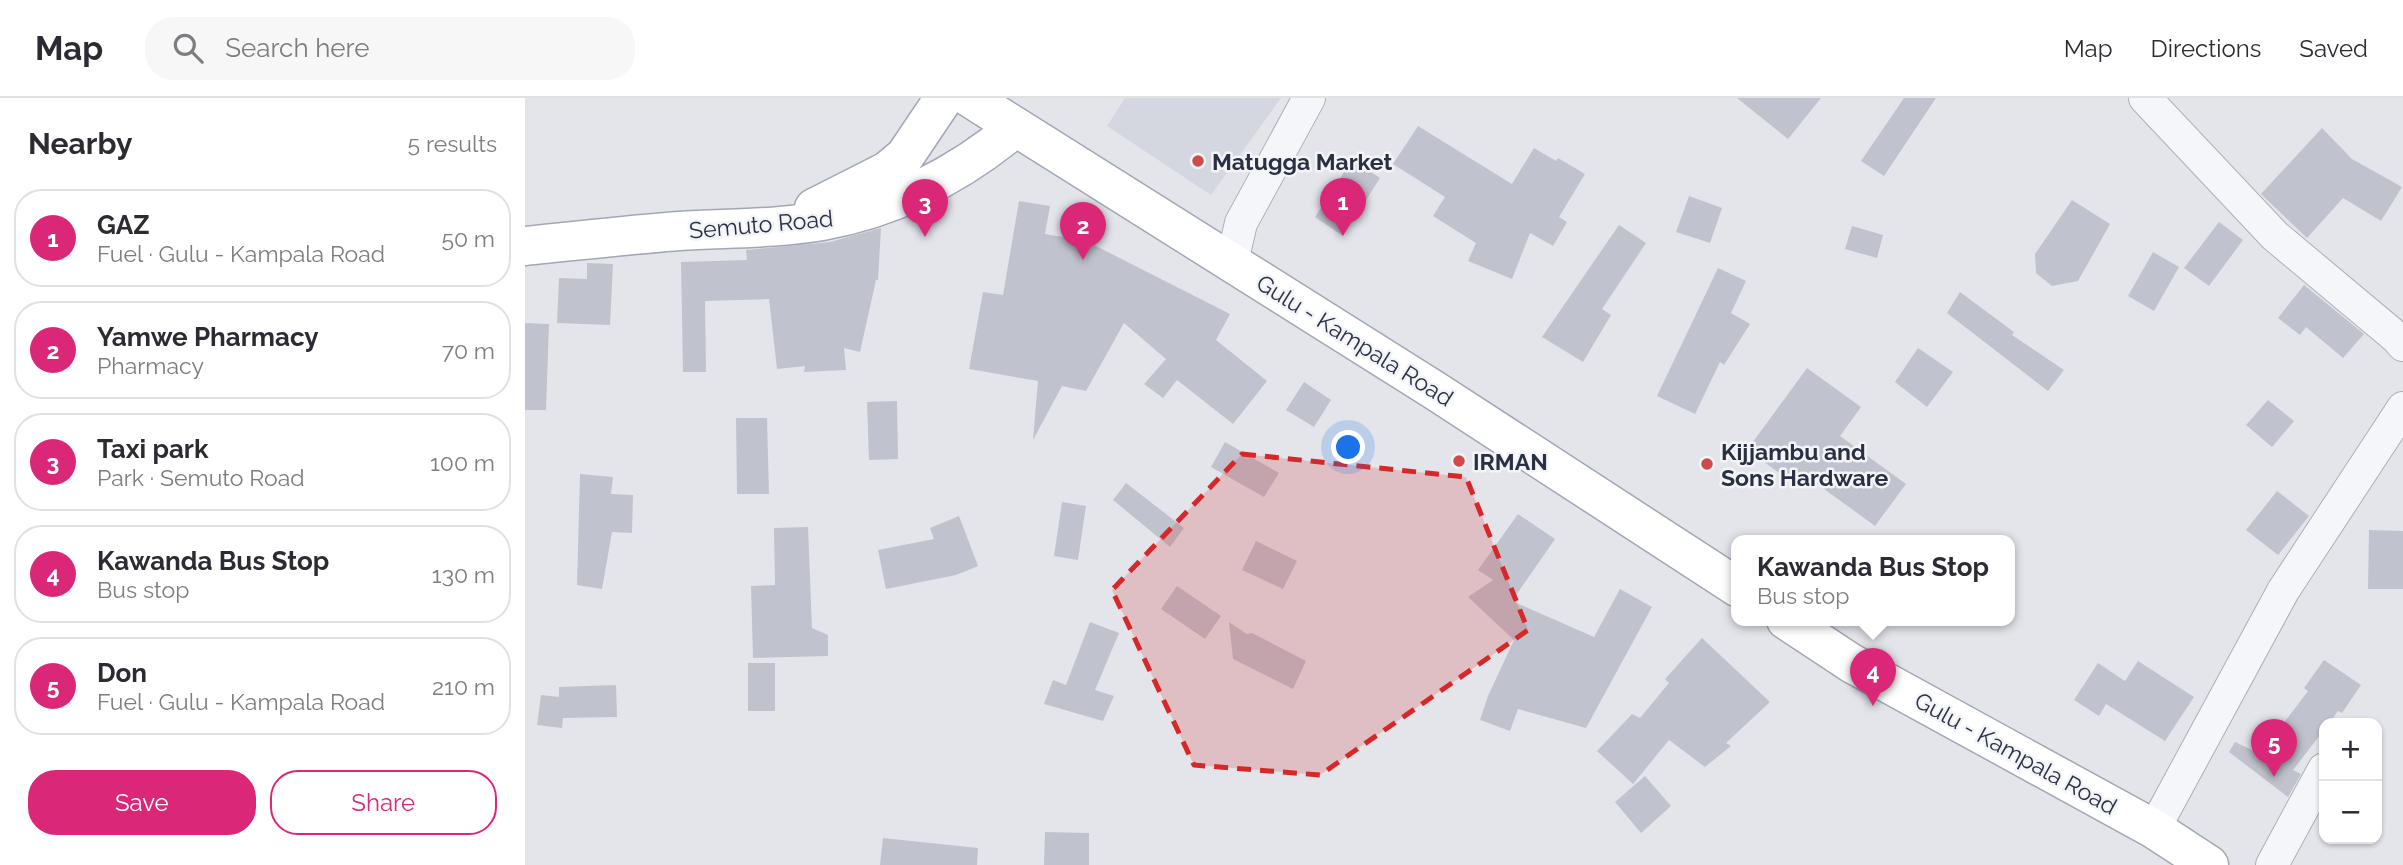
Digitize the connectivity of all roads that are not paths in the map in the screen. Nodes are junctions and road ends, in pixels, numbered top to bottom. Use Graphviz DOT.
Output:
graph roads {
  1 [pos="944,98"];
  2 [pos="970,98"];
  3 [pos="1309,98"];
  4 [pos="2145,98"];
  5 [pos="1016,127"];
  6 [pos="789,224"];
  7 [pos="525,246"];
  8 [pos="1232,262"];
  9 [pos="2403,345"];
  10 [pos="2403,408"];
  11 [pos="1731,583"];
  12 [pos="1795,626"];
  13 [pos="2319,778"];
  14 [pos="2154,829"];
  15 [pos="2209,865"];
  16 [pos="2272,865"];
  1 -- 6 [label="main road"];
  2 -- 5 [label="main road, Gulu - Kampala Road"];
  3 -- 8 [label="street"];
  4 -- 9 [label="street"];
  5 -- 6 [label="main road, Semuto Road"];
  5 -- 8 [label="main road, Gulu - Kampala Road"];
  6 -- 7 [label="main road, Semuto Road"];
  8 -- 11 [label="main road, Gulu - Kampala Road"];
  10 -- 14 [label="street"];
  12 -- 14 [label="main road, Gulu - Kampala Road"];
  13 -- 16 [label="street"];
  14 -- 15 [label="main road, Gulu - Kampala Road"];
}
